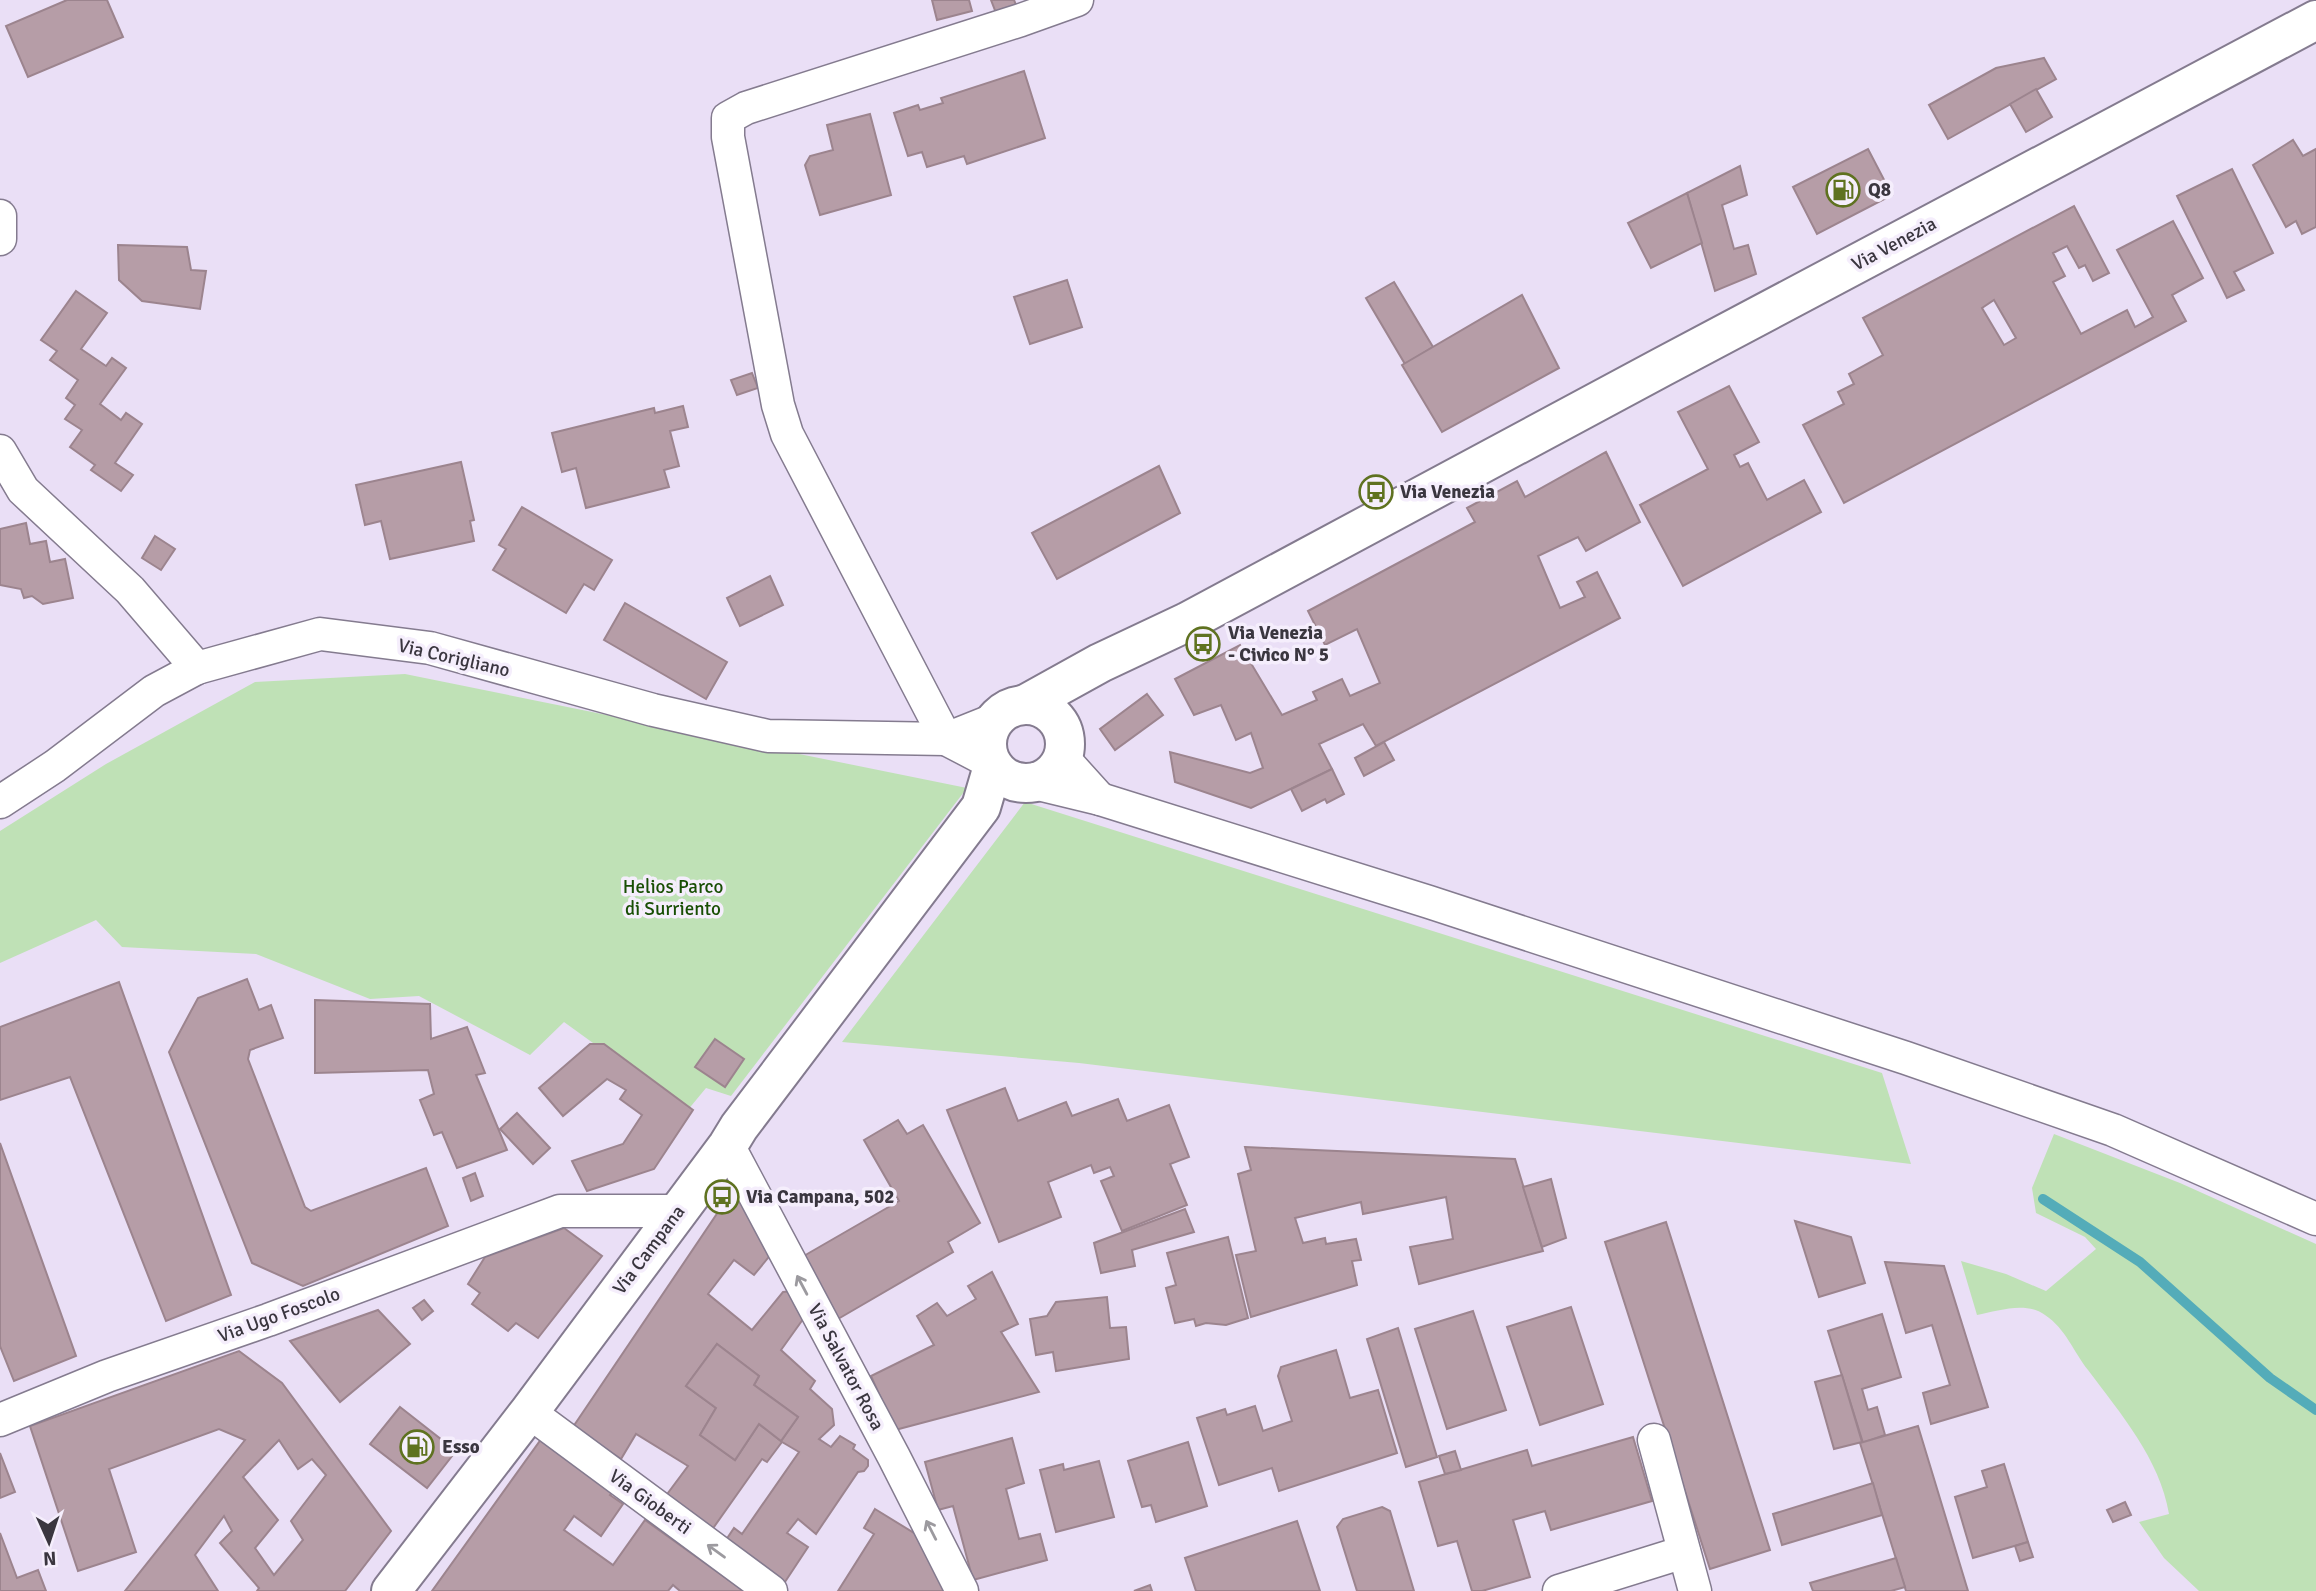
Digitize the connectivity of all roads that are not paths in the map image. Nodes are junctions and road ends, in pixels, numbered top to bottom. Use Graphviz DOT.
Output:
graph roads {
  1 [pos="1077,0"];
  2 [pos="2316,20"];
  3 [pos="0,216"];
  4 [pos="0,239"];
  5 [pos="0,451"];
  6 [pos="1100,663"];
  7 [pos="197,668"];
  8 [pos="1010,712"];
  9 [pos="946,739"];
  10 [pos="1064,752"];
  11 [pos="1010,774"];
  12 [pos="1100,799"];
  13 [pos="0,802"];
  14 [pos="733,1136"];
  15 [pos="679,1210"];
  16 [pos="2316,1219"];
  17 [pos="528,1412"];
  18 [pos="0,1420"];
  19 [pos="1654,1440"];
  20 [pos="1684,1552"];
  21 [pos="390,1591"];
  22 [pos="771,1591"];
  23 [pos="961,1591"];
  24 [pos="1559,1591"];
  25 [pos="1695,1591"];
  1 -- 9 [label="street"];
  2 -- 6 [label="main road, Via Venezia"];
  3 -- 4 [label="street"];
  5 -- 7 [label="street"];
  6 -- 8 [label="main road, Via Venezia"];
  6 -- 10 [label="main road"];
  7 -- 9 [label="street, Via Corigliano"];
  7 -- 13 [label="street, Via Corigliano"];
  8 -- 9 [label="street"];
  8 -- 10 [label="main road"];
  8 -- 11 [label="main road"];
  9 -- 11 [label="street"];
  10 -- 11 [label="main road"];
  10 -- 12 [label="street"];
  11 -- 12 [label="street"];
  11 -- 14 [label="main road, Via Campana"];
  12 -- 16 [label="street"];
  14 -- 15 [label="main road, Via Campana"];
  23 -- 14 [label="street, Via Salvator Rosa, one-way"];
  15 -- 17 [label="main road, Via Campana"];
  15 -- 18 [label="street, Via Ugo Foscolo"];
  17 -- 21 [label="main road, Via Campana"];
  22 -- 17 [label="street, Via Gioberti, one-way"];
  19 -- 20 [label="street"];
  20 -- 24 [label="street"];
  20 -- 25 [label="street"];
}
